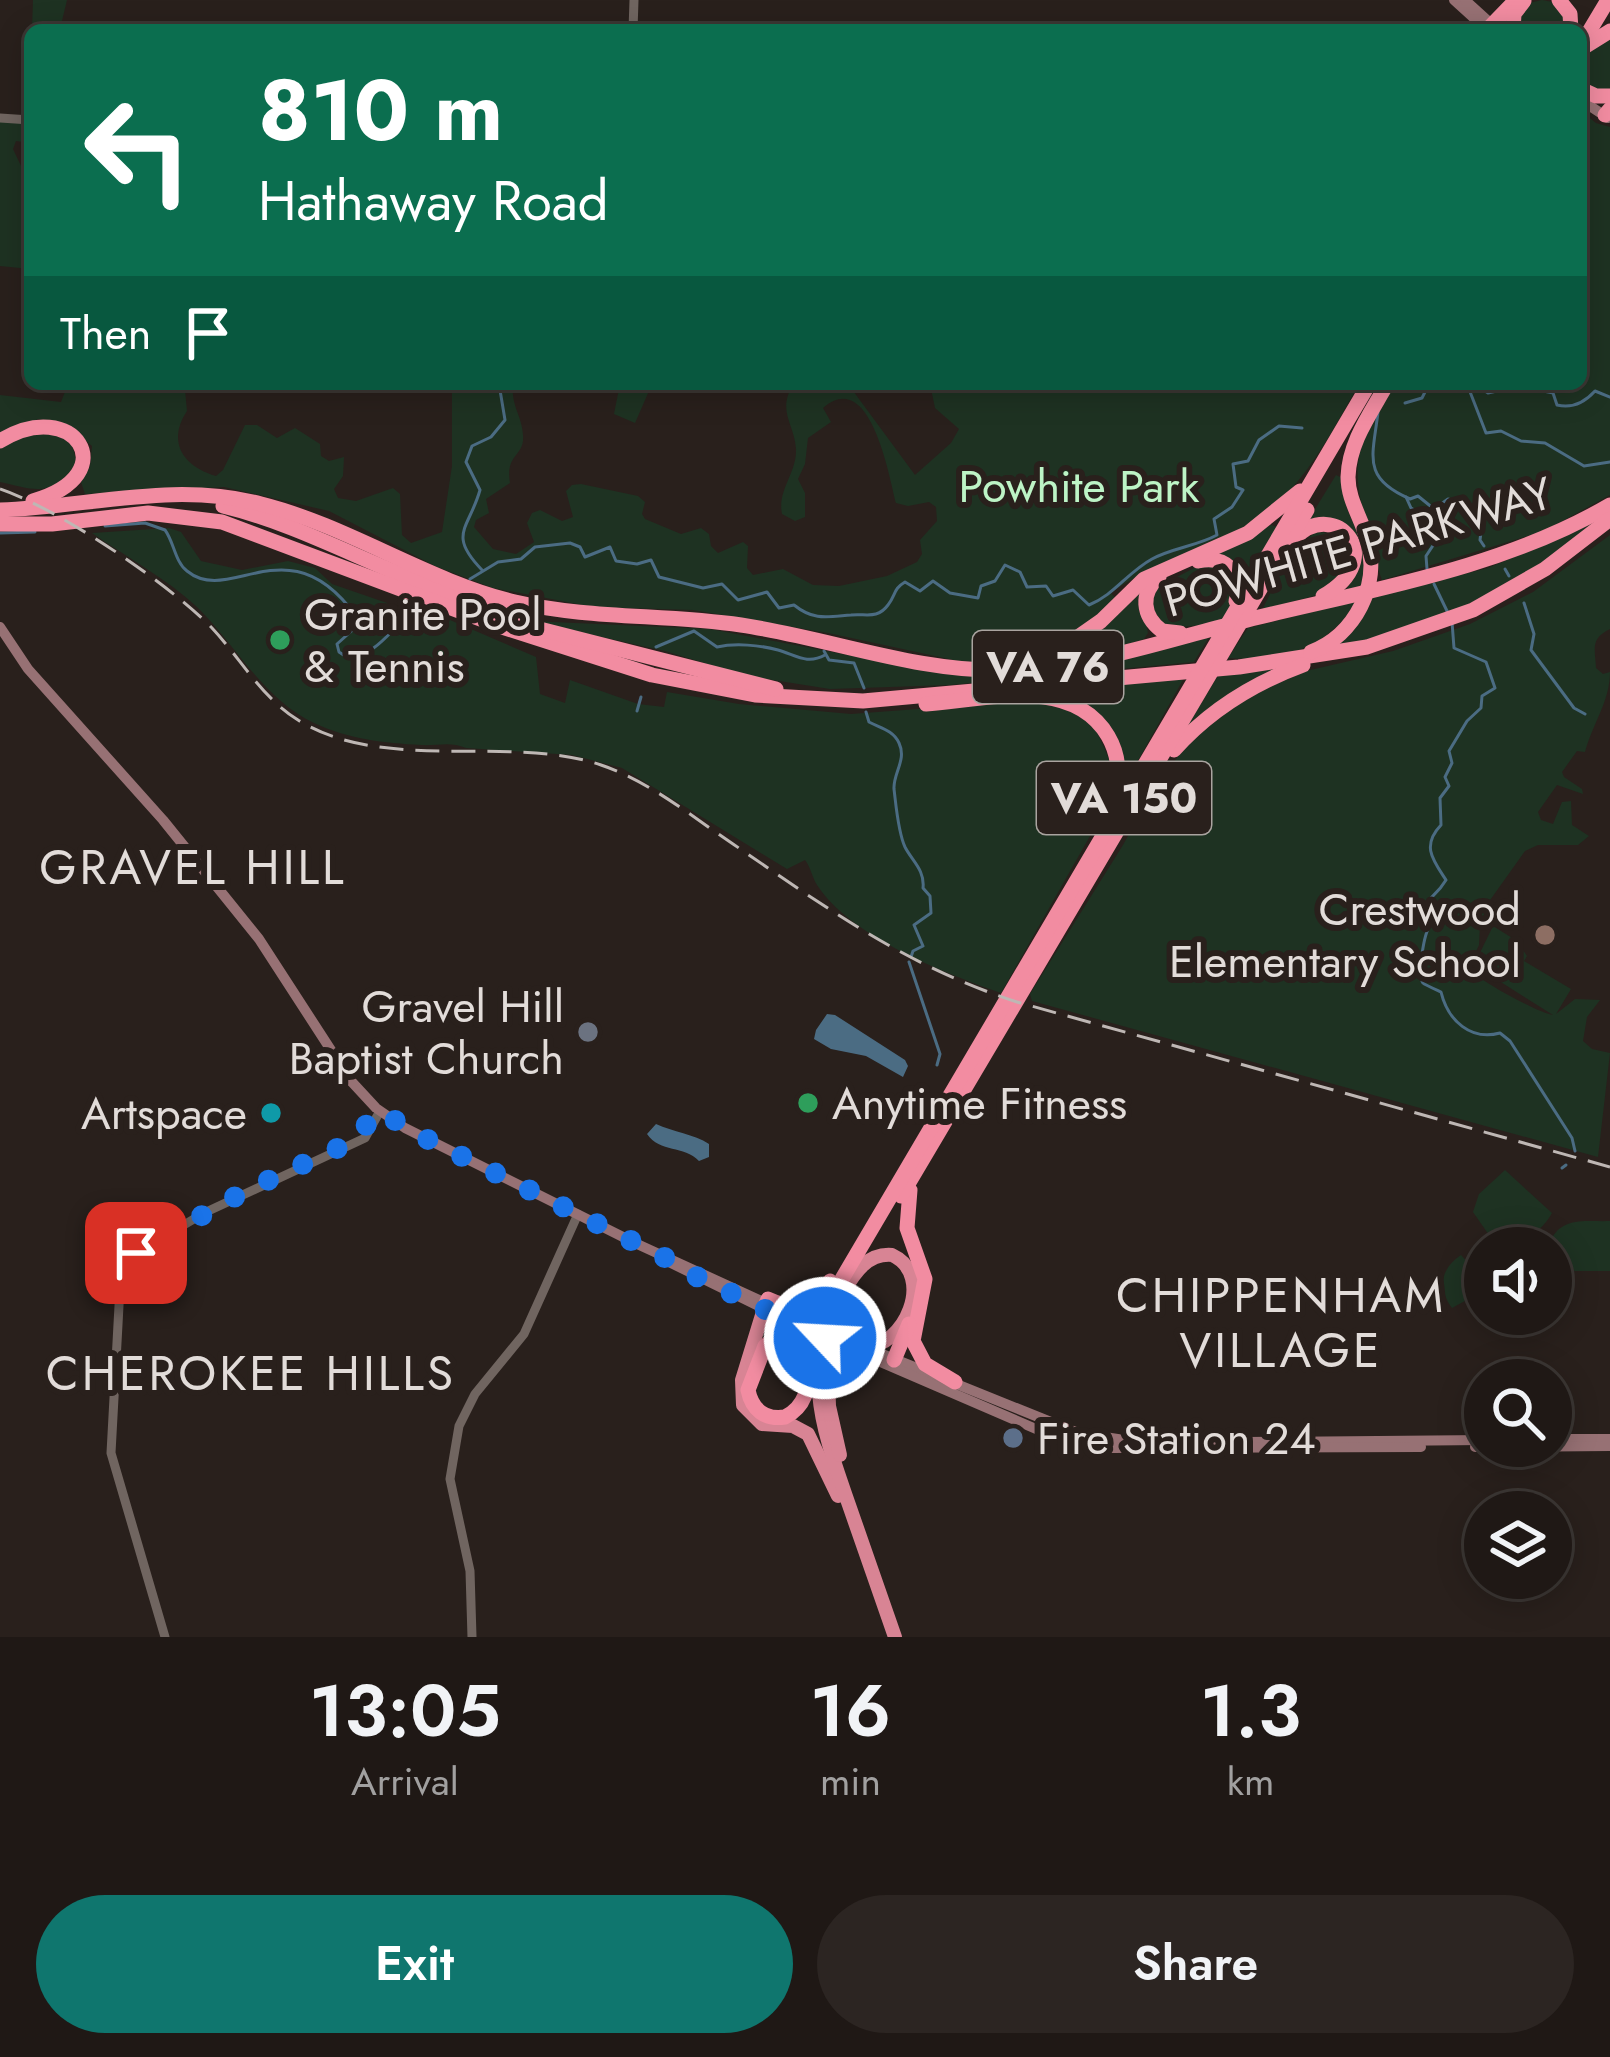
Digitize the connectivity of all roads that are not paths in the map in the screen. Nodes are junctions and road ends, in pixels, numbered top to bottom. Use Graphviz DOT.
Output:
graph roads {
  1 [pos="1454,0"];
  2 [pos="1465,0"];
  3 [pos="1516,0"];
  4 [pos="1607,0"];
  5 [pos="1487,24"];
  6 [pos="1489,24"];
  7 [pos="1496,24"];
  8 [pos="1587,38"];
  9 [pos="1374,393"];
  10 [pos="1354,426"];
  11 [pos="0,442"];
  12 [pos="1312,482"];
  13 [pos="1610,502"];
  14 [pos="0,515"];
  15 [pos="1610,520"];
  16 [pos="1273,569"];
  17 [pos="1266,615"];
  18 [pos="0,627"];
  19 [pos="1208,630"];
  20 [pos="0,642"];
  21 [pos="1367,647"];
  22 [pos="886,656"];
  23 [pos="1207,658"];
  24 [pos="1227,666"];
  25 [pos="704,688"];
  26 [pos="904,697"];
  27 [pos="1085,875"];
  28 [pos="305,1011"];
  29 [pos="1004,1013"];
  30 [pos="380,1111"];
  31 [pos="913,1178"];
  32 [pos="893,1190"];
  33 [pos="584,1217"];
  34 [pos="571,1229"];
  35 [pos="664,1257"];
  36 [pos="856,1271"];
  37 [pos="766,1303"];
  38 [pos="917,1309"];
  39 [pos="809,1326"];
  40 [pos="866,1352"];
  41 [pos="891,1363"];
  42 [pos="955,1382"];
  43 [pos="809,1385"];
  44 [pos="1464,1440"];
  45 [pos="1572,1440"];
  46 [pos="1610,1443"];
  47 [pos="838,1496"];
  48 [pos="878,1586"];
  49 [pos="165,1637"];
  50 [pos="472,1637"];
  51 [pos="891,1637"];
  1 -- 5 [label="main road"];
  2 -- 6 [label="main road"];
  3 -- 7 [label="highway"];
  4 -- 8 [label="highway"];
  9 -- 10 [label="highway, VA 150"];
  10 -- 12 [label="highway, VA 150"];
  10 -- 16 [label="highway, VA 150"];
  10 -- 24 [label="highway"];
  11 -- 14 [label="highway"];
  12 -- 22 [label="highway"];
  12 -- 23 [label="highway, VA 150"];
  13 -- 17 [label="highway, POWHITE PARKWAY / VA 76"];
  14 -- 22 [label="highway, POWHITE PARKWAY / VA 76"];
  14 -- 25 [label="highway, POWHITE PARKWAY / VA 76"];
  14 -- 26 [label="highway, VA 76"];
  15 -- 21 [label="highway, POWHITE PARKWAY"];
  16 -- 17 [label="highway"];
  16 -- 27 [label="highway, VA 150"];
  17 -- 19 [label="highway, POWHITE PARKWAY / VA 76"];
  18 -- 28 [label="main road"];
  19 -- 22 [label="highway, POWHITE PARKWAY / VA 76"];
  19 -- 23 [label="highway"];
  20 -- 28 [label="main road"];
  21 -- 24 [label="highway, POWHITE PARKWAY"];
  21 -- 27 [label="highway"];
  23 -- 27 [label="highway, VA 150"];
  24 -- 26 [label="highway, POWHITE PARKWAY / VA 76"];
  25 -- 26 [label="highway, POWHITE PARKWAY / VA 76"];
  25 -- 27 [label="highway"];
  27 -- 29 [label="highway, VA 150"];
  28 -- 30 [label="main road"];
  29 -- 31 [label="highway, VA 150"];
  29 -- 32 [label="highway, VA 150"];
  30 -- 33 [label="main road"];
  30 -- 49 [label="street"];
  31 -- 36 [label="highway, VA 150"];
  31 -- 38 [label="highway"];
  32 -- 37 [label="highway"];
  32 -- 43 [label="highway, VA 150"];
  33 -- 34 [label="main road"];
  33 -- 35 [label="main road"];
  34 -- 50 [label="street"];
  35 -- 37 [label="main road"];
  35 -- 37 [label="main road"];
  36 -- 40 [label="highway"];
  36 -- 48 [label="highway, VA 150"];
  37 -- 39 [label="main road"];
  37 -- 47 [label="highway"];
  38 -- 41 [label="highway"];
  38 -- 42 [label="highway"];
  39 -- 40 [label="main road"];
  39 -- 43 [label="highway"];
  40 -- 41 [label="main road"];
  40 -- 48 [label="highway"];
  41 -- 42 [label="main road"];
  41 -- 46 [label="main road"];
  42 -- 44 [label="main road"];
  43 -- 47 [label="highway, VA 150"];
  45 -- 46 [label="main road"];
  47 -- 51 [label="highway, VA 150"];
  48 -- 51 [label="highway, VA 150"];
}
